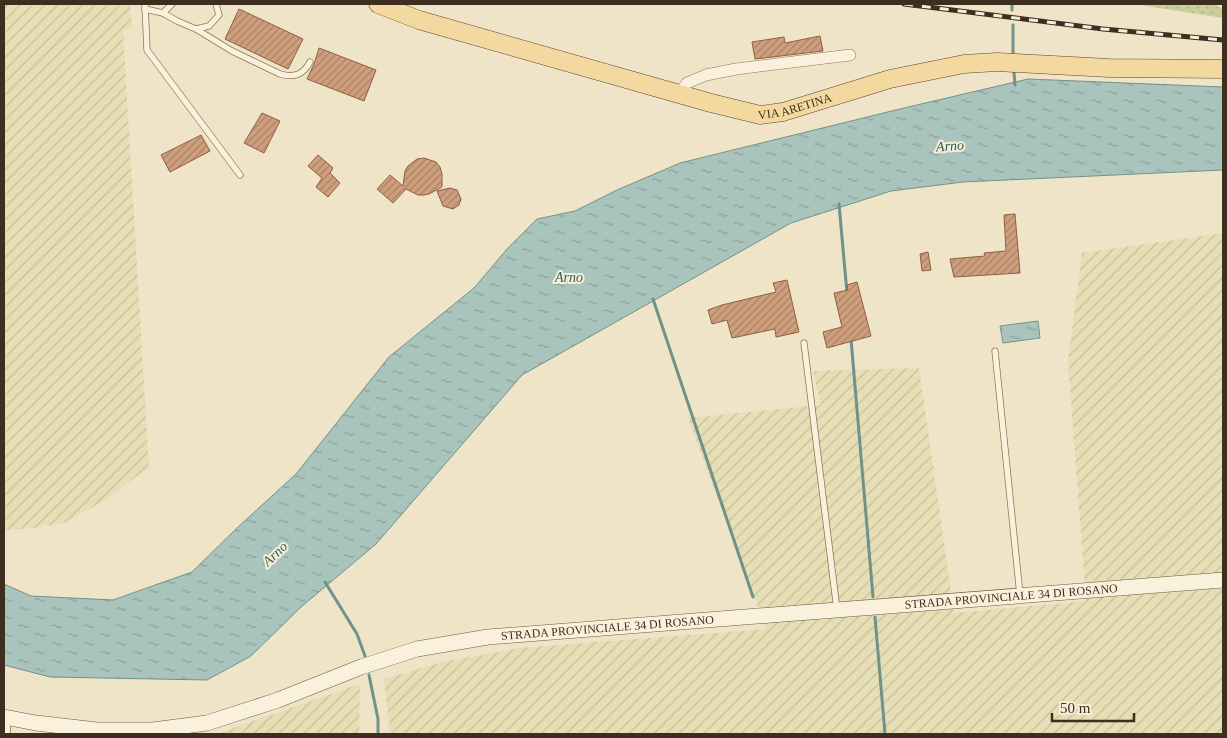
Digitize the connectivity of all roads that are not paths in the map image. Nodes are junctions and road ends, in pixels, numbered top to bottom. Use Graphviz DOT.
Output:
graph roads {
  1 [pos="172,4"];
  2 [pos="216,4"];
  3 [pos="378,4"];
  4 [pos="145,7"];
  5 [pos="163,13"];
  6 [pos="196,29"];
  7 [pos="850,55"];
  8 [pos="310,62"];
  9 [pos="1223,69"];
  10 [pos="678,94"];
  11 [pos="240,175"];
  12 [pos="804,343"];
  13 [pos="995,350"];
  14 [pos="1223,580"];
  15 [pos="1020,595"];
  16 [pos="837,610"];
  17 [pos="6,718"];
  18 [pos="7,734"];
  1 -- 5 [label="lane"];
  2 -- 6 [label="lane"];
  3 -- 10 [label="main road, VIA ARETINA"];
  4 -- 5 [label="lane"];
  4 -- 11 [label="lane"];
  5 -- 6 [label="lane"];
  6 -- 8 [label="lane"];
  7 -- 10 [label="street"];
  9 -- 10 [label="main road, VIA ARETINA"];
  12 -- 16 [label="lane"];
  13 -- 15 [label="lane"];
  14 -- 15 [label="main road, STRADA PROVINCIALE 34 DI ROSANO"];
  15 -- 16 [label="main road, STRADA PROVINCIALE 34 DI ROSANO"];
  16 -- 17 [label="main road, STRADA PROVINCIALE 34 DI ROSANO"];
  17 -- 18 [label="lane"];
}
